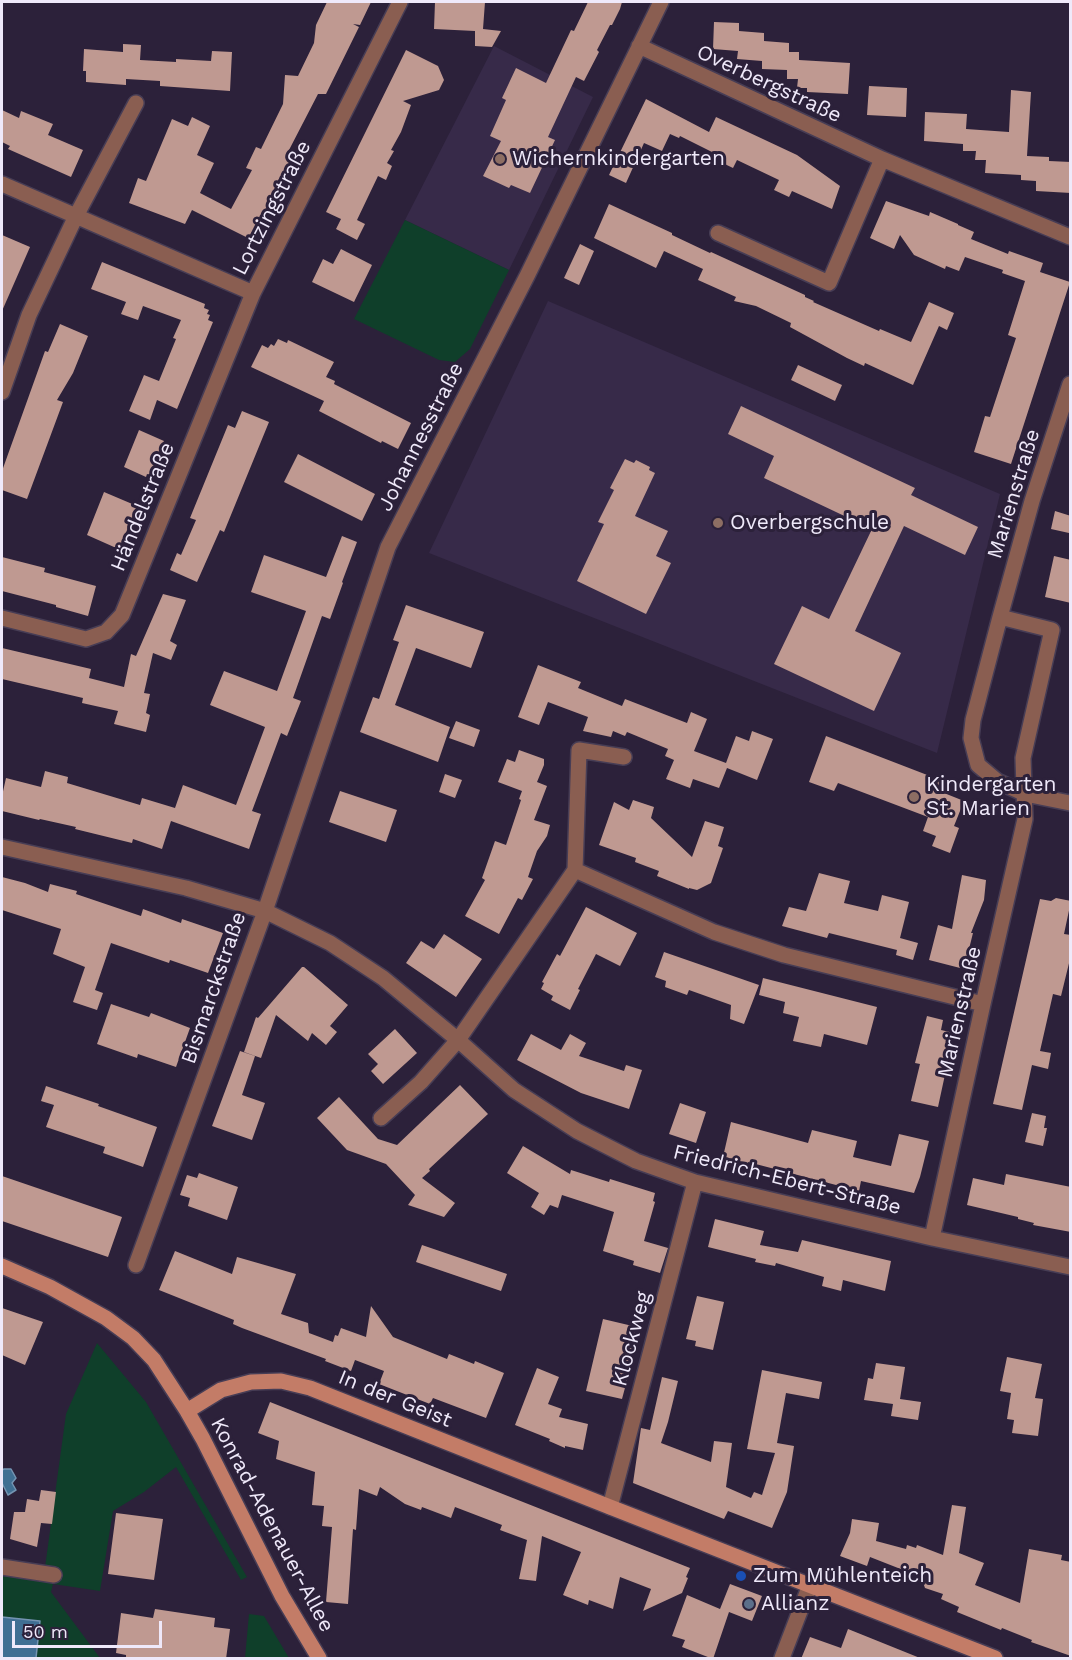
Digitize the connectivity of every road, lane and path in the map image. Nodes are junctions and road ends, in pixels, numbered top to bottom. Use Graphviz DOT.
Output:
graph roads {
  1 [pos="400,2"];
  2 [pos="661,2"];
  3 [pos="639,46"];
  4 [pos="136,103"];
  5 [pos="882,159"];
  6 [pos="2,184"];
  7 [pos="76,216"];
  8 [pos="718,233"];
  9 [pos="1071,237"];
  10 [pos="253,293"];
  11 [pos="1071,384"];
  12 [pos="2,392"];
  13 [pos="1000,617"];
  14 [pos="2,618"];
  15 [pos="624,757"];
  16 [pos="1025,794"];
  17 [pos="1071,803"];
  18 [pos="2,847"];
  19 [pos="575,870"];
  20 [pos="265,911"];
  21 [pos="983,1004"];
  22 [pos="458,1040"];
  23 [pos="381,1118"];
  24 [pos="695,1182"];
  25 [pos="932,1238"];
  26 [pos="136,1265"];
  27 [pos="2,1266"];
  28 [pos="1071,1267"];
  29 [pos="187,1411"];
  30 [pos="610,1508"];
  31 [pos="2,1567"];
  32 [pos="54,1575"];
  33 [pos="810,1585"];
  34 [pos="319,1659"];
  35 [pos="782,1659"];
  36 [pos="995,1659"];
  1 -- 10 [label="street, Lortzingstraße"];
  2 -- 3 [label="street, Johannesstraße"];
  3 -- 5 [label="street, Overbergstraße"];
  3 -- 20 [label="street, Johannesstraße"];
  4 -- 7 [label="street"];
  5 -- 8 [label="street"];
  5 -- 9 [label="street, Overbergstraße"];
  6 -- 7 [label="street, Lortzingstraße"];
  7 -- 10 [label="street, Lortzingstraße"];
  7 -- 12 [label="street"];
  10 -- 14 [label="street, Händelstraße"];
  11 -- 13 [label="street, Marienstraße"];
  13 -- 16 [label="street, Marienstraße"];
  13 -- 16 [label="street, Marienstraße"];
  15 -- 19 [label="street"];
  16 -- 17 [label="street"];
  16 -- 21 [label="street, Marienstraße"];
  18 -- 20 [label="street, Bismarckstraße"];
  19 -- 21 [label="street"];
  19 -- 22 [label="street"];
  20 -- 22 [label="street, Friedrich-Ebert-Straße"];
  20 -- 26 [label="street, Bismarckstraße"];
  21 -- 25 [label="street, Marienstraße"];
  22 -- 23 [label="street"];
  22 -- 24 [label="street, Friedrich-Ebert-Straße"];
  24 -- 25 [label="street, Friedrich-Ebert-Straße"];
  24 -- 30 [label="street, Klockweg"];
  25 -- 28 [label="street, Friedrich-Ebert-Straße"];
  27 -- 29 [label="main road"];
  29 -- 30 [label="main road, In der Geist"];
  29 -- 34 [label="main road, Konrad-Adenauer-Allee"];
  30 -- 33 [label="main road, In der Geist"];
  31 -- 32 [label="street"];
  33 -- 35 [label="street"];
  33 -- 36 [label="main road, In der Geist"];
}
